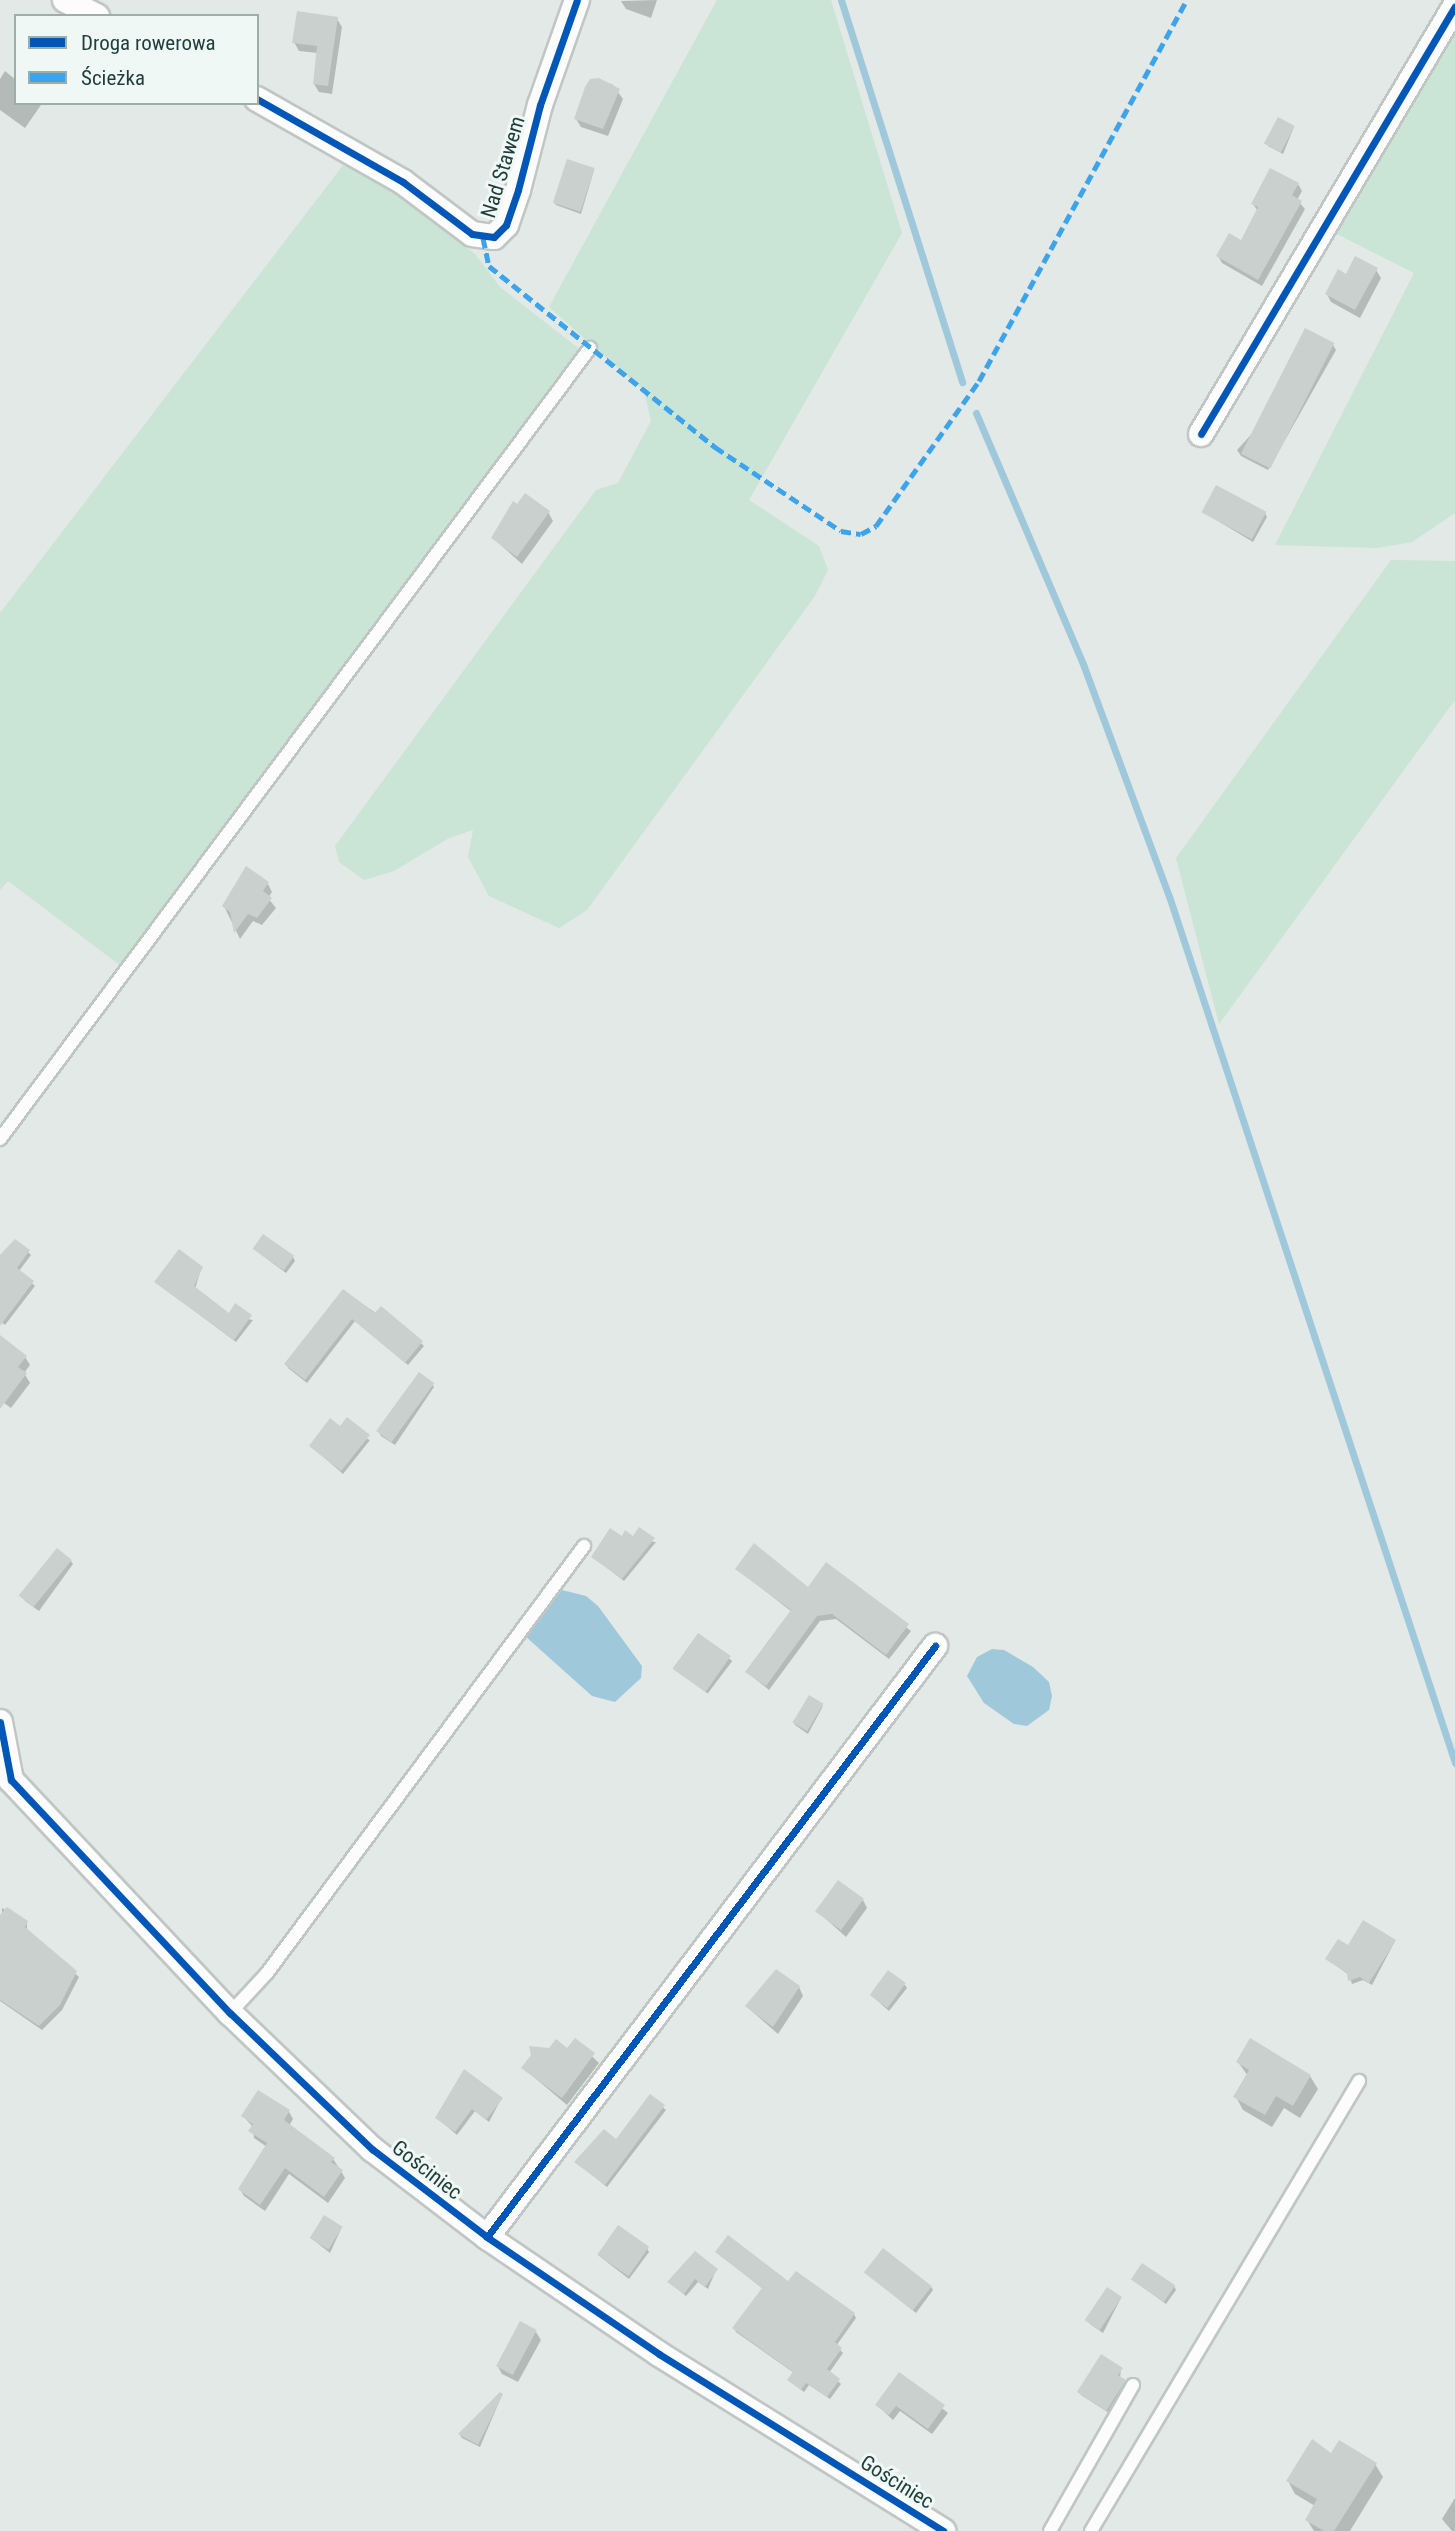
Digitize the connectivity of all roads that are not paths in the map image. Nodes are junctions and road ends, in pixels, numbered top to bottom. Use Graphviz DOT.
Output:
graph roads {
  1 [pos="65,0"];
  2 [pos="577,0"];
  3 [pos="1455,6"];
  4 [pos="93,14"];
  5 [pos="259,100"];
  6 [pos="590,348"];
  7 [pos="1201,434"];
  8 [pos="0,1139"];
  9 [pos="584,1546"];
  10 [pos="934,1646"];
  11 [pos="0,1722"];
  12 [pos="5,1782"];
  13 [pos="230,2012"];
  14 [pos="1359,2081"];
  15 [pos="486,2237"];
  16 [pos="1133,2385"];
  17 [pos="943,2531"];
  18 [pos="1050,2531"];
  19 [pos="1091,2531"];
  1 -- 4 [label="street"];
  2 -- 5 [label="street, Nad Stawem"];
  3 -- 7 [label="street"];
  6 -- 8 [label="lane"];
  9 -- 13 [label="lane"];
  10 -- 15 [label="street"];
  11 -- 12 [label="street, Gościniec"];
  12 -- 13 [label="street, Gościniec"];
  13 -- 15 [label="street, Gościniec"];
  14 -- 19 [label="lane"];
  15 -- 17 [label="street, Gościniec"];
  16 -- 18 [label="lane"];
}
